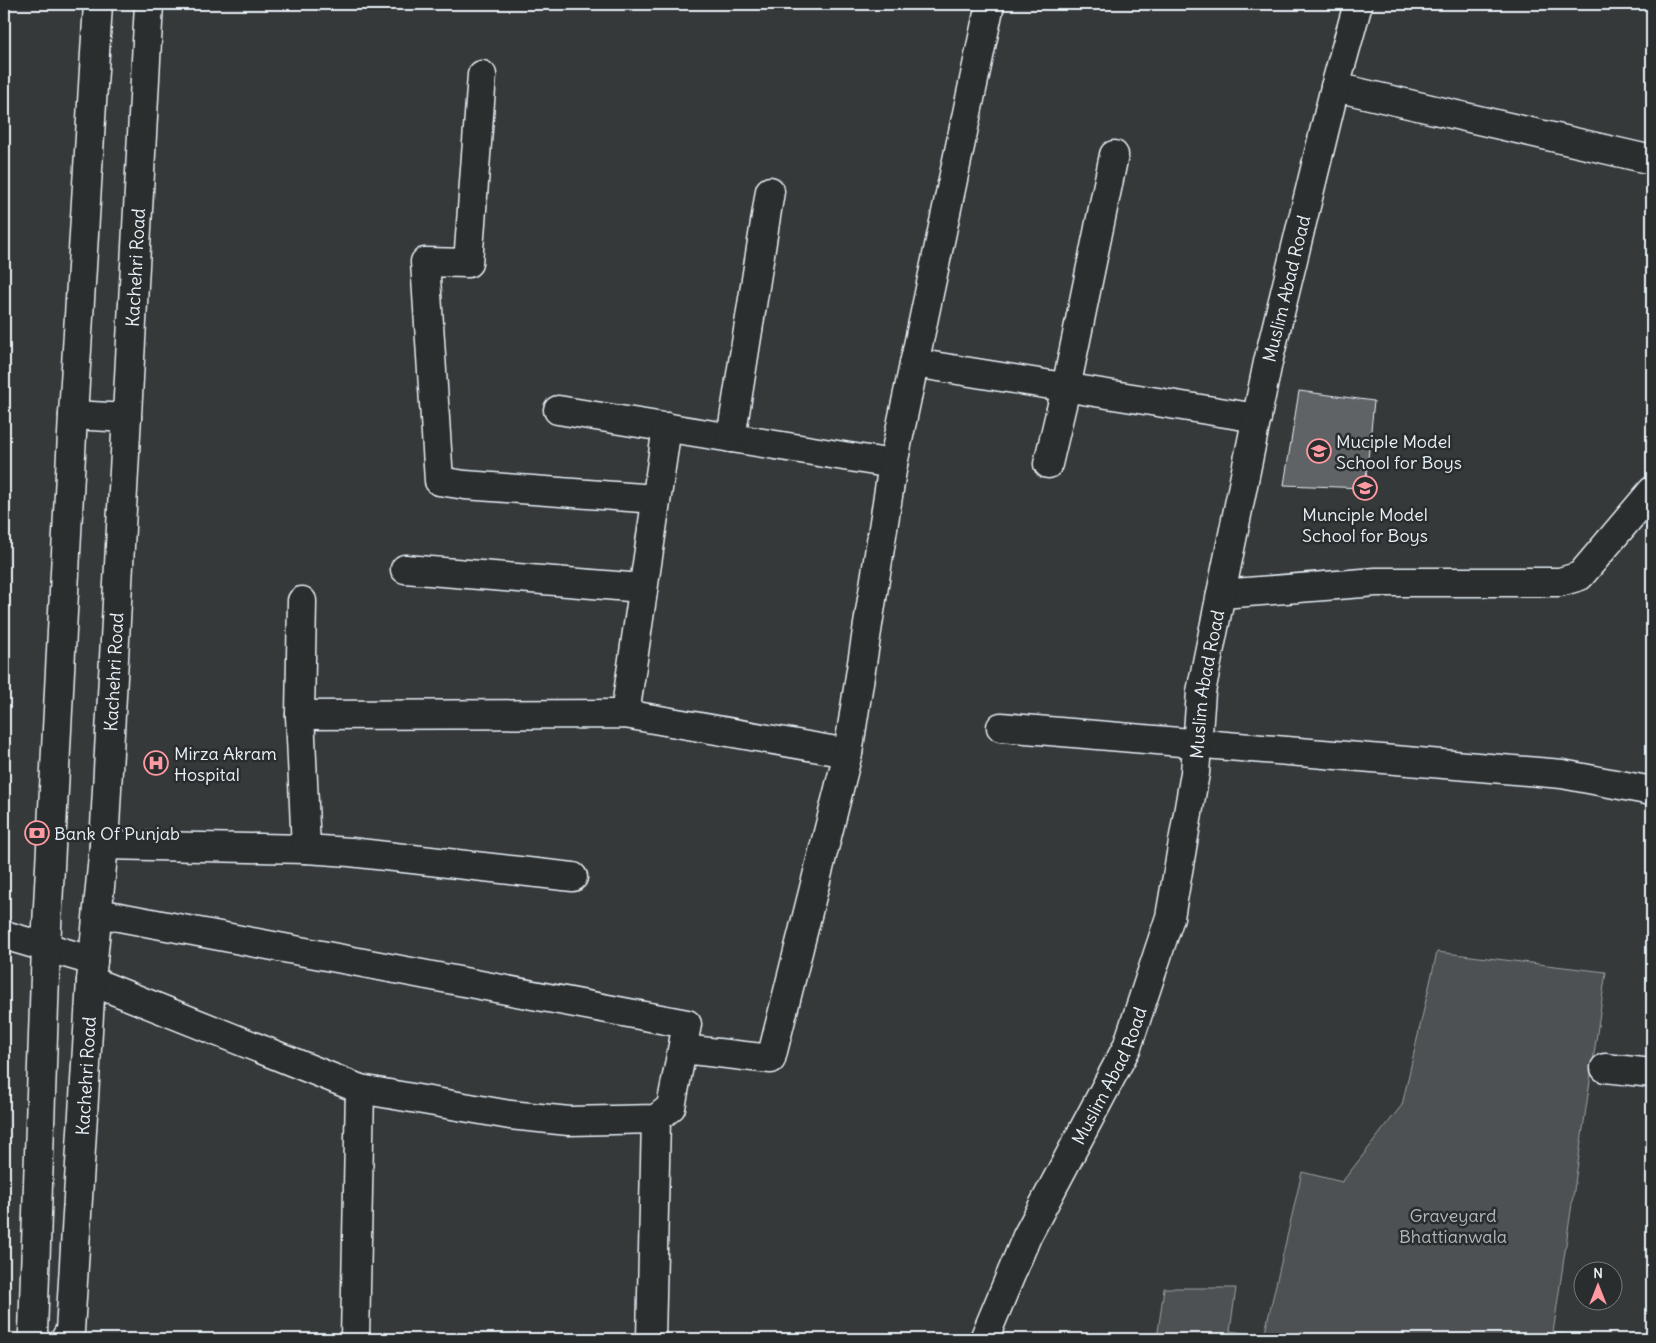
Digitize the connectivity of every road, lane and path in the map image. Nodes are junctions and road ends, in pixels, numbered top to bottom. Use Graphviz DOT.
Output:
graph roads {
  1 [pos="98,4"];
  2 [pos="149,4"];
  3 [pos="990,4"];
  4 [pos="1358,4"];
  5 [pos="482,75"];
  6 [pos="1335,87"];
  7 [pos="1114,155"];
  8 [pos="1652,160"];
  9 [pos="770,191"];
  10 [pos="914,363"];
  11 [pos="1066,388"];
  12 [pos="558,410"];
  13 [pos="73,415"];
  14 [pos="127,418"];
  15 [pos="1256,418"];
  16 [pos="667,427"];
  17 [pos="731,438"];
  18 [pos="893,464"];
  19 [pos="1048,464"];
  20 [pos="1652,491"];
  21 [pos="656,499"];
  22 [pos="404,569"];
  23 [pos="642,588"];
  24 [pos="1221,594"];
  25 [pos="302,601"];
  26 [pos="625,714"];
  27 [pos="300,715"];
  28 [pos="1001,727"];
  29 [pos="1197,743"];
  30 [pos="848,753"];
  31 [pos="1652,791"];
  32 [pos="104,845"];
  33 [pos="306,849"];
  34 [pos="574,877"];
  35 [pos="98,913"];
  36 [pos="4,935"];
  37 [pos="46,946"];
  38 [pos="92,971"];
  39 [pos="683,1049"];
  40 [pos="1605,1068"];
  41 [pos="1652,1073"];
  42 [pos="360,1089"];
  43 [pos="656,1120"];
  44 [pos="35,1339"];
  45 [pos="65,1339"];
  46 [pos="355,1339"];
  47 [pos="651,1339"];
  48 [pos="984,1339"];
  1 -- 13 [label="street"];
  2 -- 14 [label="street, Kachehri Road"];
  3 -- 10 [label="street"];
  4 -- 6 [label="street, Muslim Abad Road"];
  5 -- 21 [label="street"];
  6 -- 8 [label="street"];
  6 -- 15 [label="street, Muslim Abad Road"];
  7 -- 11 [label="street"];
  9 -- 17 [label="street"];
  10 -- 11 [label="street"];
  10 -- 18 [label="street"];
  11 -- 15 [label="street"];
  11 -- 19 [label="street"];
  12 -- 16 [label="street"];
  13 -- 14 [label="street"];
  13 -- 37 [label="street"];
  14 -- 32 [label="street, Kachehri Road"];
  15 -- 24 [label="street, Muslim Abad Road"];
  16 -- 17 [label="street"];
  16 -- 21 [label="street"];
  17 -- 18 [label="street"];
  18 -- 30 [label="street"];
  20 -- 24 [label="street"];
  21 -- 23 [label="street"];
  22 -- 23 [label="street"];
  23 -- 26 [label="street"];
  24 -- 29 [label="street, Muslim Abad Road"];
  25 -- 27 [label="street"];
  26 -- 27 [label="street"];
  26 -- 30 [label="street"];
  27 -- 33 [label="street"];
  28 -- 29 [label="street"];
  29 -- 31 [label="street"];
  29 -- 48 [label="street, Muslim Abad Road"];
  30 -- 39 [label="street"];
  32 -- 33 [label="street"];
  32 -- 35 [label="street, Kachehri Road"];
  33 -- 34 [label="street"];
  35 -- 38 [label="street, Kachehri Road"];
  35 -- 39 [label="street"];
  36 -- 37 [label="street"];
  37 -- 38 [label="street"];
  37 -- 44 [label="street"];
  38 -- 42 [label="street"];
  38 -- 45 [label="street, Kachehri Road"];
  39 -- 43 [label="street"];
  40 -- 41 [label="street"];
  42 -- 43 [label="street"];
  42 -- 46 [label="street"];
  43 -- 47 [label="street"];
}
